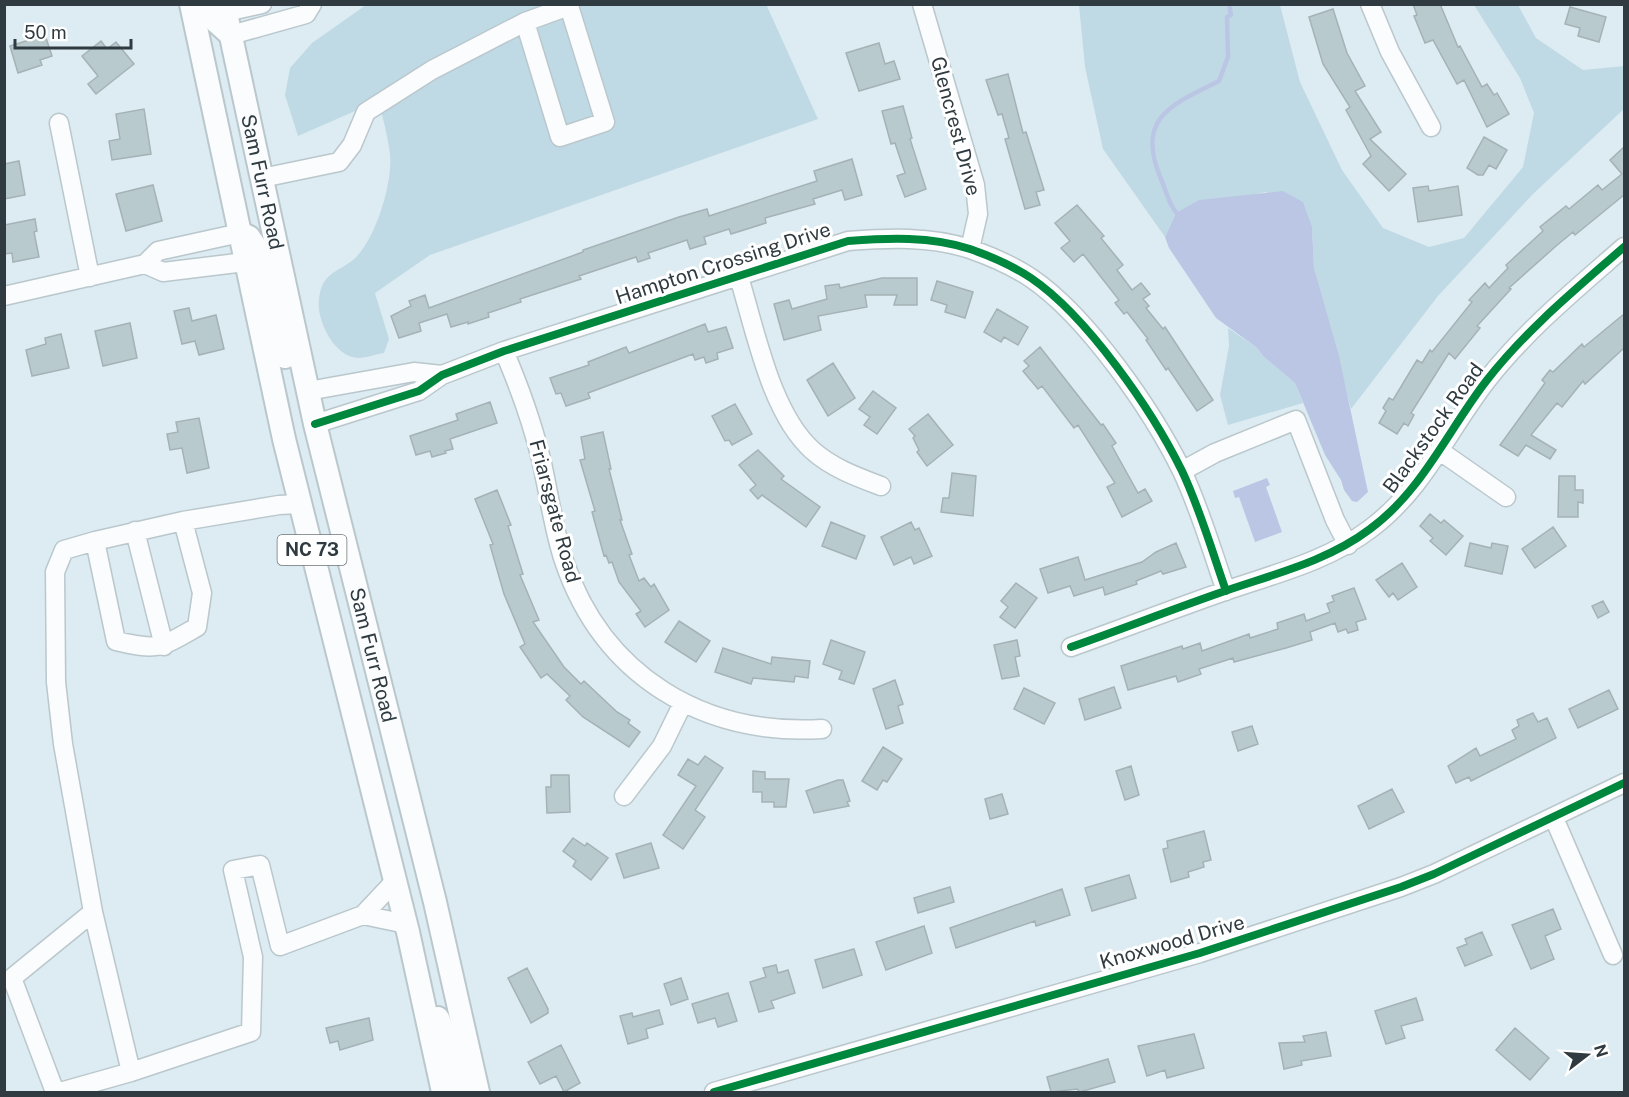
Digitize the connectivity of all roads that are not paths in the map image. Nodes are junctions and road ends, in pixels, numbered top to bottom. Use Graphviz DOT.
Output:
graph roads {
  1 [pos="191,4"];
  2 [pos="262,4"];
  3 [pos="312,4"];
  4 [pos="922,4"];
  5 [pos="1370,4"];
  6 [pos="219,7"];
  7 [pos="525,22"];
  8 [pos="231,35"];
  9 [pos="59,123"];
  10 [pos="1431,127"];
  11 [pos="262,178"];
  12 [pos="240,233"];
  13 [pos="1624,248"];
  14 [pos="970,249"];
  15 [pos="245,262"];
  16 [pos="145,264"];
  17 [pos="738,274"];
  18 [pos="90,277"];
  19 [pos="4,296"];
  20 [pos="504,351"];
  21 [pos="442,375"];
  22 [pos="308,391"];
  23 [pos="315,424"];
  24 [pos="1440,451"];
  25 [pos="1182,471"];
  26 [pos="881,486"];
  27 [pos="1506,497"];
  28 [pos="300,504"];
  29 [pos="183,521"];
  30 [pos="135,531"];
  31 [pos="342,538"];
  32 [pos="95,541"];
  33 [pos="1348,545"];
  34 [pos="1226,591"];
  35 [pos="164,646"];
  36 [pos="1071,647"];
  37 [pos="683,703"];
  38 [pos="822,729"];
  39 [pos="1624,783"];
  40 [pos="624,796"];
  41 [pos="1554,818"];
  42 [pos="395,881"];
  43 [pos="93,912"];
  44 [pos="363,915"];
  45 [pos="407,928"];
  46 [pos="279,946"];
  47 [pos="1613,955"];
  48 [pos="253,957"];
  49 [pos="131,1072"];
  50 [pos="55,1092"];
  51 [pos="60,1092"];
  52 [pos="442,1092"];
  53 [pos="460,1092"];
  54 [pos="478,1092"];
  55 [pos="714,1092"];
  1 -- 12 [label="main road, Sam Furr Road / NC 73"];
  2 -- 6 [label="street"];
  3 -- 8 [label="street"];
  4 -- 14 [label="street, Glencrest Drive"];
  5 -- 10 [label="street"];
  6 -- 8 [label="main road"];
  7 -- 7 [label="street"];
  7 -- 11 [label="street"];
  8 -- 11 [label="main road, Sam Furr Road / NC 73"];
  9 -- 18 [label="street"];
  11 -- 22 [label="main road, Sam Furr Road / NC 73"];
  12 -- 15 [label="main road, Sam Furr Road / NC 73"];
  12 -- 16 [label="street"];
  12 -- 31 [label="main road"];
  13 -- 24 [label="street, Blackstock Road"];
  14 -- 17 [label="street, Hampton Crossing Drive"];
  14 -- 25 [label="street, Hampton Crossing Drive"];
  15 -- 16 [label="street"];
  15 -- 28 [label="main road, Sam Furr Road / NC 73"];
  16 -- 18 [label="street"];
  17 -- 20 [label="street, Hampton Crossing Drive"];
  17 -- 26 [label="street"];
  18 -- 19 [label="street"];
  20 -- 21 [label="street, Hampton Crossing Drive"];
  20 -- 37 [label="street, Friarsgate Road"];
  21 -- 22 [label="street, Hampton Crossing Drive"];
  21 -- 23 [label="street, Hampton Crossing Drive"];
  22 -- 23 [label="main road, Sam Furr Road / NC 73"];
  23 -- 31 [label="main road, Sam Furr Road / NC 73"];
  24 -- 27 [label="street"];
  24 -- 33 [label="street, Blackstock Road"];
  25 -- 33 [label="street"];
  25 -- 34 [label="street, Hampton Crossing Drive"];
  28 -- 29 [label="street"];
  28 -- 42 [label="main road, Sam Furr Road / NC 73"];
  29 -- 30 [label="street"];
  29 -- 35 [label="street"];
  30 -- 32 [label="street"];
  30 -- 35 [label="street"];
  31 -- 54 [label="main road, Sam Furr Road / NC 73"];
  32 -- 35 [label="street"];
  32 -- 43 [label="street"];
  33 -- 34 [label="street, Blackstock Road"];
  34 -- 36 [label="street, Blackstock Road"];
  37 -- 38 [label="street, Friarsgate Road"];
  37 -- 40 [label="street"];
  39 -- 41 [label="street, Knoxwood Drive"];
  41 -- 47 [label="street"];
  41 -- 55 [label="street, Knoxwood Drive"];
  42 -- 44 [label="street"];
  42 -- 45 [label="main road, Sam Furr Road / NC 73"];
  43 -- 49 [label="street"];
  43 -- 50 [label="street"];
  44 -- 45 [label="street"];
  44 -- 46 [label="street"];
  45 -- 52 [label="main road, Sam Furr Road / NC 73"];
  45 -- 53 [label="main road"];
  46 -- 48 [label="street"];
  46 -- 48 [label="street"];
  48 -- 49 [label="street"];
  49 -- 51 [label="street"];
}
